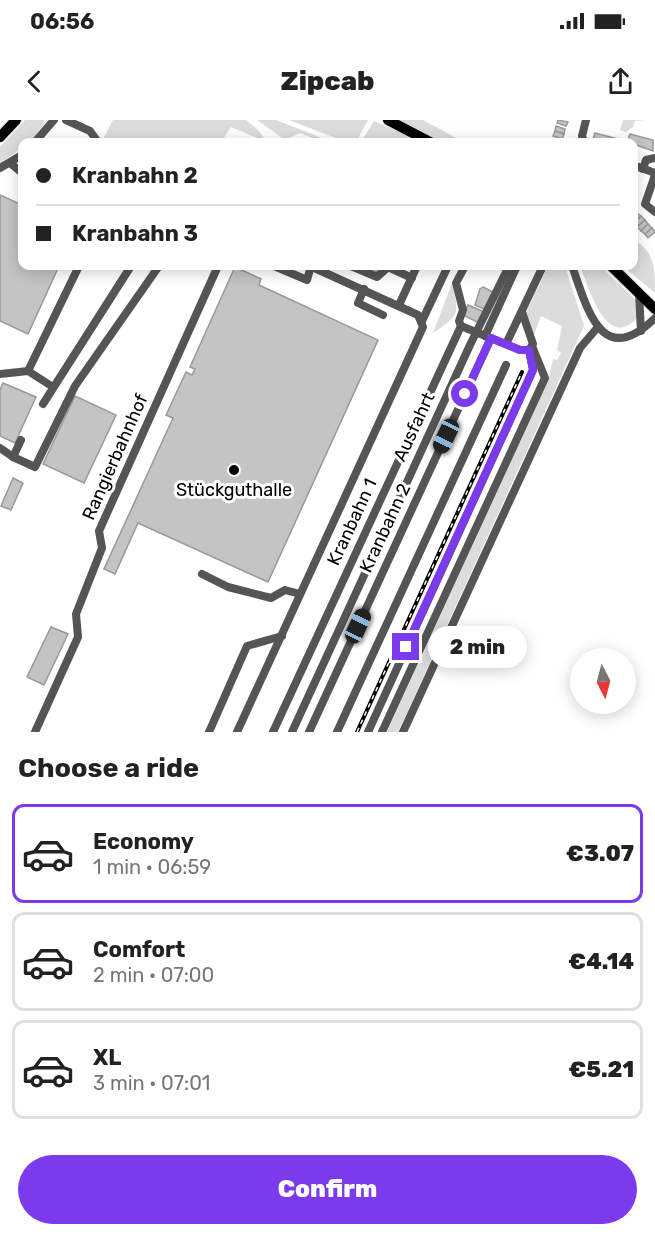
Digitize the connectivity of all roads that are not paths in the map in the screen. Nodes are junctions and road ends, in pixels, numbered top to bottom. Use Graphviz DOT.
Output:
graph roads {
  1 [pos="16,120"];
  2 [pos="54,120"];
  3 [pos="66,120"];
  4 [pos="388,120"];
  5 [pos="586,120"];
  6 [pos="0,137"];
  7 [pos="38,138"];
  8 [pos="95,138"];
  9 [pos="422,138"];
  10 [pos="583,138"];
  11 [pos="18,158"];
  12 [pos="655,158"];
  13 [pos="10,163"];
  14 [pos="638,167"];
  15 [pos="0,168"];
  16 [pos="643,169"];
  17 [pos="18,170"];
  18 [pos="654,179"];
  19 [pos="655,212"];
  20 [pos="77,270"];
  21 [pos="128,270"];
  22 [pos="156,270"];
  23 [pos="216,270"];
  24 [pos="283,270"];
  25 [pos="310,270"];
  26 [pos="320,270"];
  27 [pos="360,270"];
  28 [pos="384,270"];
  29 [pos="395,270"];
  30 [pos="415,270"];
  31 [pos="446,270"];
  32 [pos="463,270"];
  33 [pos="507,270"];
  34 [pos="515,270"];
  35 [pos="541,270"];
  36 [pos="573,270"];
  37 [pos="614,270"];
  38 [pos="412,278"];
  39 [pos="364,290"];
  40 [pos="639,293"];
  41 [pos="399,305"];
  42 [pos="655,309"];
  43 [pos="522,312"];
  44 [pos="383,315"];
  45 [pos="655,318"];
  46 [pos="422,321"];
  47 [pos="461,326"];
  48 [pos="598,327"];
  49 [pos="476,332"];
  50 [pos="641,332"];
  51 [pos="488,337"];
  52 [pos="506,344"];
  53 [pos="530,348"];
  54 [pos="506,365"];
  55 [pos="28,371"];
  56 [pos="0,374"];
  57 [pos="53,387"];
  58 [pos="43,404"];
  59 [pos="21,440"];
  60 [pos="0,448"];
  61 [pos="13,457"];
  62 [pos="202,574"];
  63 [pos="300,594"];
  64 [pos="282,636"];
  65 [pos="35,732"];
  66 [pos="209,732"];
  67 [pos="237,732"];
  68 [pos="273,732"];
  69 [pos="292,732"];
  70 [pos="309,732"];
  71 [pos="337,732"];
  72 [pos="368,732"];
  73 [pos="382,732"];
  74 [pos="403,732"];
  1 -- 6 [label="main road"];
  2 -- 7 [label="street"];
  3 -- 8 [label="street"];
  4 -- 9 [label="main road"];
  5 -- 10 [label="street"];
  11 -- 13 [label="street"];
  12 -- 16 [label="street"];
  13 -- 15 [label="street"];
  13 -- 17 [label="street"];
  14 -- 16 [label="street"];
  16 -- 18 [label="street"];
  18 -- 19 [label="street"];
  20 -- 55 [label="street"];
  21 -- 57 [label="street"];
  22 -- 61 [label="street"];
  23 -- 65 [label="street, Rangierbahnhof"];
  24 -- 25 [label="street"];
  26 -- 39 [label="street"];
  27 -- 28 [label="street"];
  29 -- 38 [label="street"];
  30 -- 38 [label="street"];
  31 -- 46 [label="street"];
  32 -- 47 [label="street"];
  33 -- 49 [label="street, Ausfahrt"];
  34 -- 51 [label="street, Kranbahn 2"];
  35 -- 43 [label="street"];
  36 -- 48 [label="street"];
  37 -- 40 [label="main road"];
  38 -- 41 [label="street"];
  39 -- 41 [label="street"];
  39 -- 44 [label="street"];
  40 -- 42 [label="main road"];
  40 -- 50 [label="street"];
  41 -- 46 [label="street"];
  43 -- 52 [label="street"];
  43 -- 53 [label="street"];
  45 -- 50 [label="street"];
  46 -- 63 [label="street"];
  47 -- 49 [label="street"];
  47 -- 68 [label="street, Kranbahn 1"];
  48 -- 50 [label="street"];
  48 -- 74 [label="street"];
  49 -- 51 [label="street"];
  49 -- 69 [label="street, Ausfahrt"];
  51 -- 52 [label="street"];
  51 -- 70 [label="street, Kranbahn 2"];
  52 -- 53 [label="street"];
  53 -- 72 [label="street"];
  53 -- 73 [label="street"];
  54 -- 71 [label="street"];
  55 -- 56 [label="street"];
  55 -- 57 [label="street"];
  57 -- 58 [label="street"];
  59 -- 61 [label="street"];
  60 -- 61 [label="street"];
  62 -- 63 [label="street"];
  63 -- 64 [label="street"];
  64 -- 66 [label="street"];
  64 -- 67 [label="street"];
}
